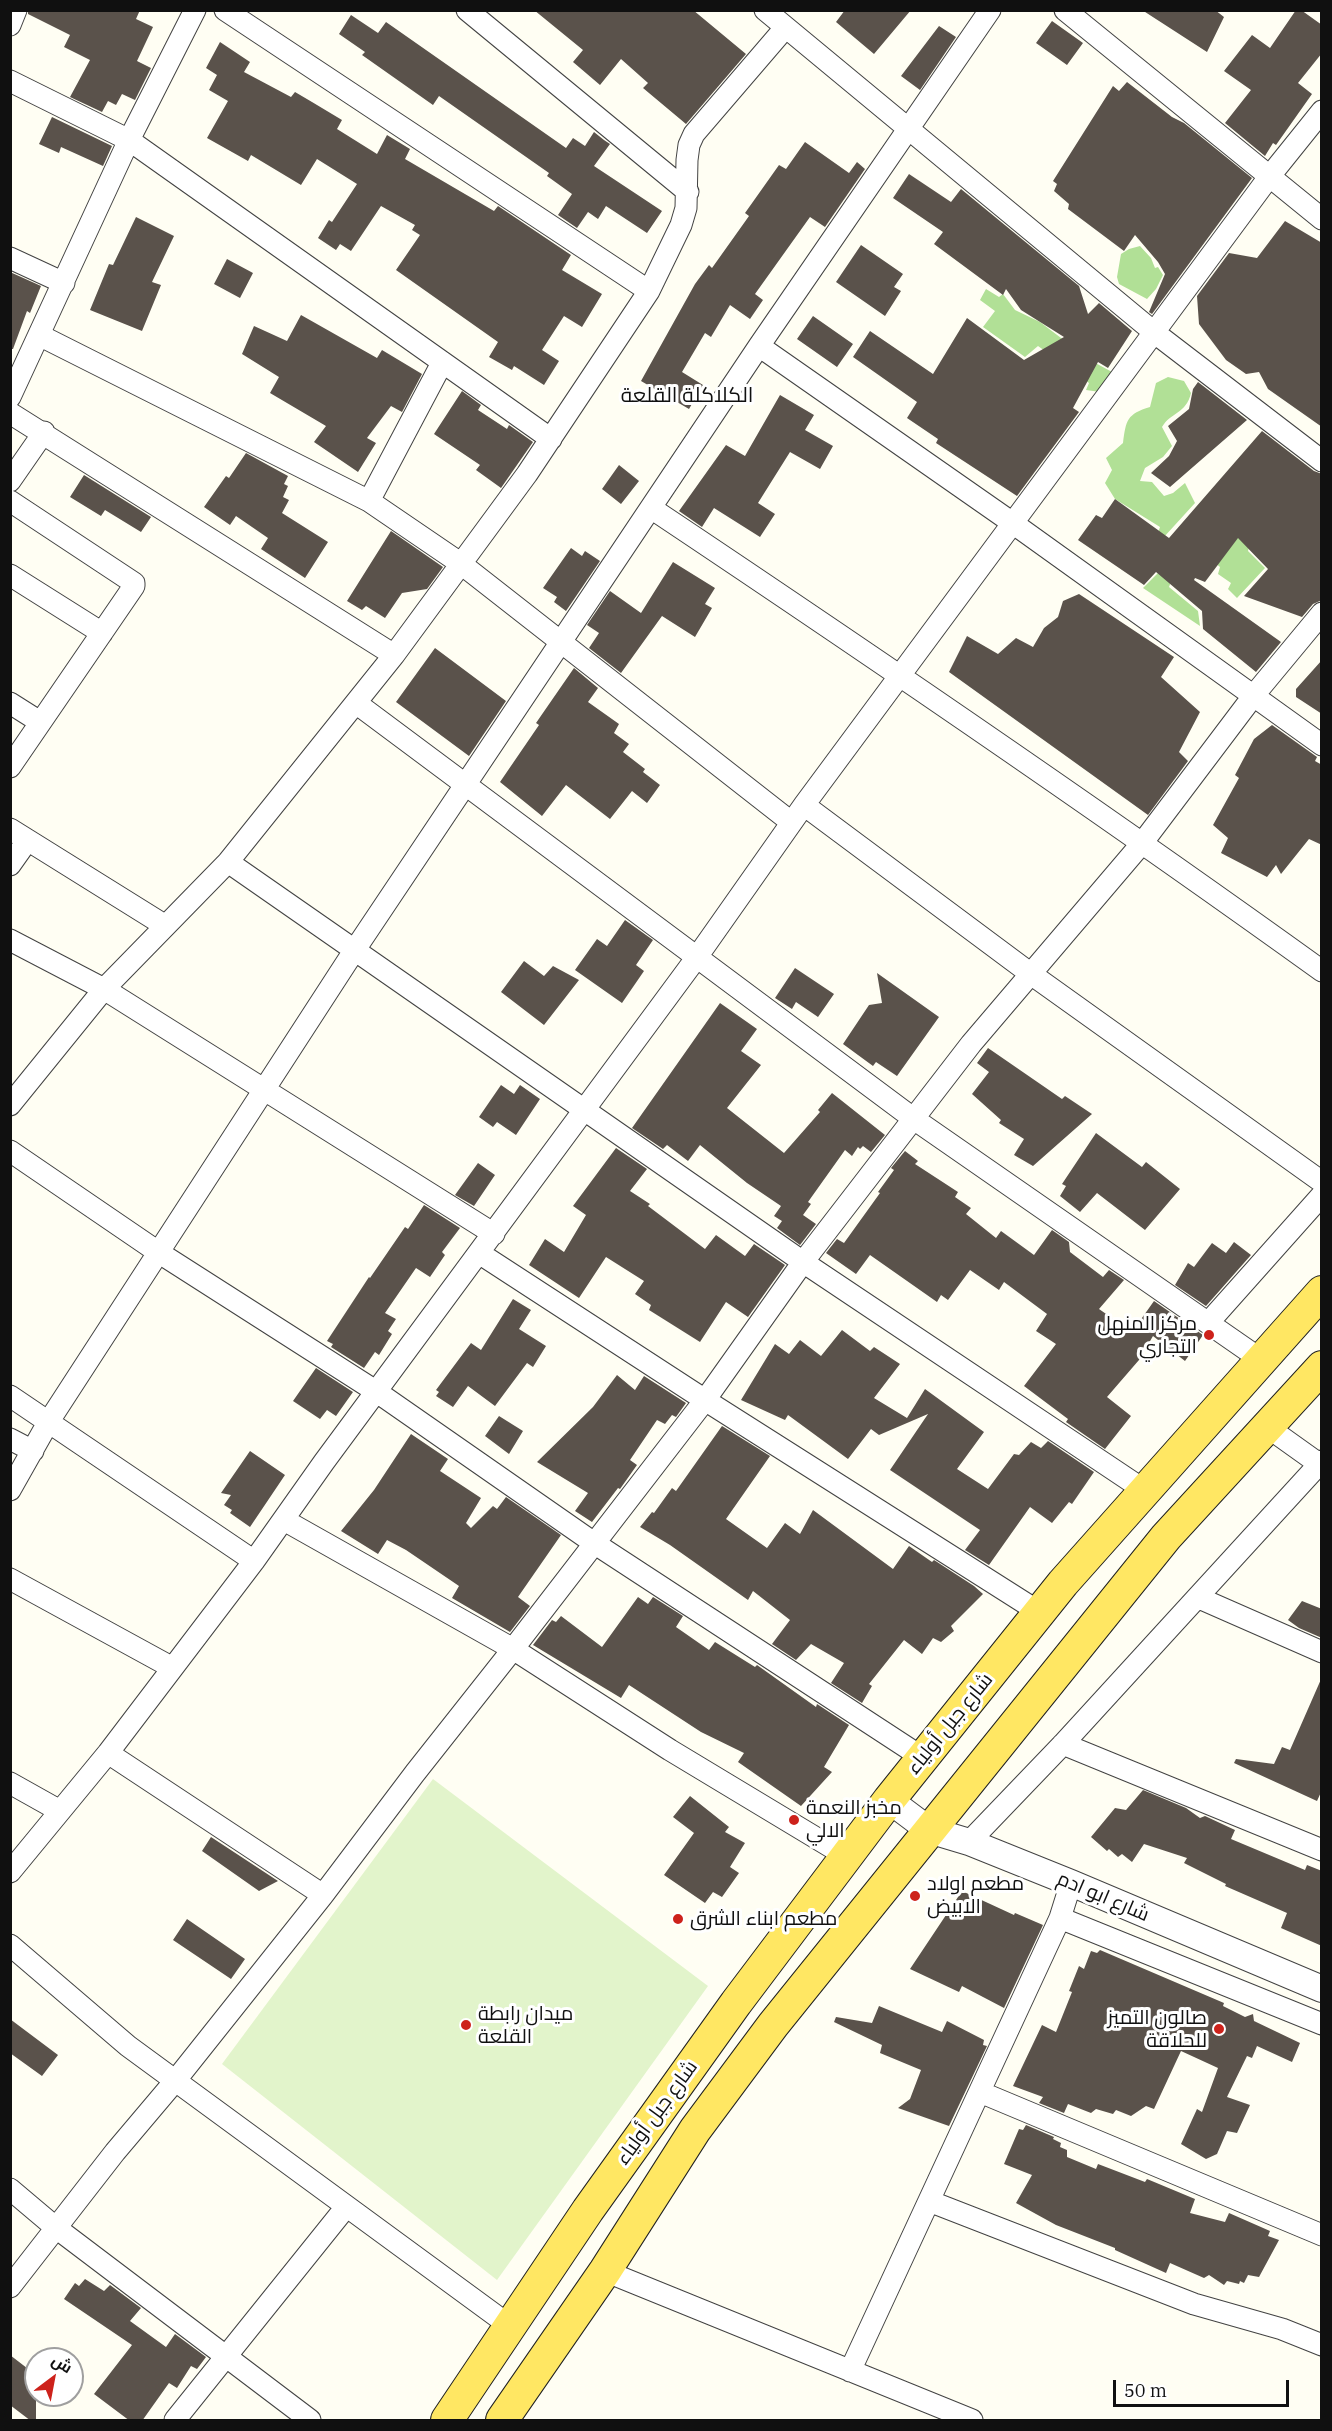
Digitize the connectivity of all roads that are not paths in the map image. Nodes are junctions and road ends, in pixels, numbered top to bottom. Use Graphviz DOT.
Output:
graph roads {
  1 [pos="16,10"];
  2 [pos="195,10"];
  3 [pos="225,10"];
  4 [pos="467,10"];
  5 [pos="765,10"];
  6 [pos="990,10"];
  7 [pos="1065,10"];
  8 [pos="10,25"];
  9 [pos="785,28"];
  10 [pos="10,81"];
  11 [pos="1322,111"];
  12 [pos="909,131"];
  13 [pos="129,140"];
  14 [pos="1269,177"];
  15 [pos="688,192"];
  16 [pos="1322,219"];
  17 [pos="10,258"];
  18 [pos="64,284"];
  19 [pos="649,291"];
  20 [pos="1155,333"];
  21 [pos="39,335"];
  22 [pos="759,346"];
  23 [pos="442,363"];
  24 [pos="10,397"];
  25 [pos="10,413"];
  26 [pos="44,432"];
  27 [pos="551,439"];
  28 [pos="1322,461"];
  29 [pos="10,481"];
  30 [pos="10,501"];
  31 [pos="369,501"];
  32 [pos="651,508"];
  33 [pos="1014,524"];
  34 [pos="460,563"];
  35 [pos="10,574"];
  36 [pos="1322,613"];
  37 [pos="102,633"];
  38 [pos="560,643"];
  39 [pos="394,655"];
  40 [pos="902,676"];
  41 [pos="1254,695"];
  42 [pos="10,703"];
  43 [pos="356,703"];
  44 [pos="40,722"];
  45 [pos="1322,746"];
  46 [pos="10,767"];
  47 [pos="466,784"];
  48 [pos="797,814"];
  49 [pos="19,835"];
  50 [pos="1143,842"];
  51 [pos="228,862"];
  52 [pos="10,865"];
  53 [pos="164,926"];
  54 [pos="10,940"];
  55 [pos="354,951"];
  56 [pos="697,957"];
  57 [pos="1322,971"];
  58 [pos="1031,974"];
  59 [pos="104,989"];
  60 [pos="263,1091"];
  61 [pos="10,1105"];
  62 [pos="583,1109"];
  63 [pos="914,1119"];
  64 [pos="10,1151"];
  65 [pos="1322,1182"];
  66 [pos="1322,1196"];
  67 [pos="494,1234"];
  68 [pos="158,1252"];
  69 [pos="480,1253"];
  70 [pos="803,1262"];
  71 [pos="1322,1292"];
  72 [pos="1208,1323"];
  73 [pos="1260,1359"];
  74 [pos="1322,1367"];
  75 [pos="377,1392"];
  76 [pos="10,1396"];
  77 [pos="705,1400"];
  78 [pos="49,1421"];
  79 [pos="1266,1426"];
  80 [pos="10,1439"];
  81 [pos="33,1451"];
  82 [pos="1320,1464"];
  83 [pos="10,1490"];
  84 [pos="1144,1490"];
  85 [pos="284,1520"];
  86 [pos="594,1543"];
  87 [pos="254,1562"];
  88 [pos="10,1579"];
  89 [pos="1199,1598"];
  90 [pos="1039,1612"];
  91 [pos="513,1649"];
  92 [pos="1322,1652"];
  93 [pos="171,1667"];
  94 [pos="1063,1744"];
  95 [pos="108,1752"];
  96 [pos="923,1758"];
  97 [pos="10,1783"];
  98 [pos="889,1800"];
  99 [pos="60,1811"];
  100 [pos="928,1830"];
  101 [pos="969,1842"];
  102 [pos="1322,1850"];
  103 [pos="846,1856"];
  104 [pos="10,1872"];
  105 [pos="1071,1883"];
  106 [pos="322,1895"];
  107 [pos="1060,1918"];
  108 [pos="10,1945"];
  109 [pos="1322,1989"];
  110 [pos="1322,2024"];
  111 [pos="175,2081"];
  112 [pos="980,2092"];
  113 [pos="10,2189"];
  114 [pos="929,2202"];
  115 [pos="346,2207"];
  116 [pos="55,2227"];
  117 [pos="1322,2235"];
  118 [pos="605,2271"];
  119 [pos="10,2287"];
  120 [pos="510,2326"];
  121 [pos="1322,2345"];
  122 [pos="224,2357"];
  123 [pos="850,2371"];
  124 [pos="175,2421"];
  125 [pos="310,2421"];
  126 [pos="447,2421"];
  127 [pos="502,2421"];
  128 [pos="972,2421"];
  1 -- 8 [label="street"];
  2 -- 13 [label="street"];
  3 -- 19 [label="street"];
  4 -- 15 [label="street"];
  5 -- 9 [label="street"];
  6 -- 12 [label="street"];
  7 -- 14 [label="street"];
  9 -- 12 [label="street"];
  9 -- 15 [label="street"];
  10 -- 13 [label="street"];
  11 -- 14 [label="street"];
  12 -- 20 [label="street"];
  12 -- 22 [label="street"];
  13 -- 18 [label="street"];
  13 -- 23 [label="street"];
  14 -- 16 [label="street"];
  14 -- 20 [label="street"];
  15 -- 19 [label="street"];
  17 -- 18 [label="street"];
  18 -- 21 [label="street"];
  19 -- 27 [label="street"];
  20 -- 28 [label="street"];
  20 -- 33 [label="street"];
  21 -- 24 [label="street"];
  21 -- 31 [label="street"];
  22 -- 32 [label="street"];
  22 -- 33 [label="street"];
  23 -- 27 [label="street"];
  23 -- 31 [label="street"];
  25 -- 26 [label="street"];
  26 -- 29 [label="street"];
  26 -- 39 [label="street"];
  27 -- 34 [label="street"];
  30 -- 37 [label="street"];
  31 -- 34 [label="street"];
  32 -- 38 [label="street"];
  32 -- 40 [label="street"];
  33 -- 40 [label="street"];
  33 -- 41 [label="street"];
  34 -- 38 [label="street"];
  34 -- 39 [label="street"];
  35 -- 37 [label="street"];
  36 -- 41 [label="street"];
  37 -- 44 [label="street"];
  38 -- 47 [label="street"];
  38 -- 48 [label="street"];
  39 -- 43 [label="street"];
  40 -- 48 [label="street"];
  40 -- 50 [label="street"];
  41 -- 45 [label="street"];
  41 -- 50 [label="street"];
  42 -- 44 [label="street"];
  43 -- 47 [label="street"];
  43 -- 51 [label="street"];
  44 -- 46 [label="street"];
  47 -- 55 [label="street"];
  47 -- 56 [label="street"];
  48 -- 56 [label="street"];
  48 -- 58 [label="street"];
  49 -- 52 [label="street"];
  49 -- 53 [label="street"];
  50 -- 57 [label="street"];
  50 -- 58 [label="street"];
  51 -- 53 [label="street"];
  51 -- 55 [label="street"];
  53 -- 59 [label="street"];
  54 -- 59 [label="street"];
  55 -- 60 [label="street"];
  55 -- 62 [label="street"];
  56 -- 62 [label="street"];
  56 -- 63 [label="street"];
  58 -- 63 [label="street"];
  58 -- 65 [label="street"];
  59 -- 60 [label="street"];
  59 -- 61 [label="street"];
  60 -- 67 [label="street"];
  60 -- 68 [label="street"];
  62 -- 67 [label="street"];
  62 -- 70 [label="street"];
  63 -- 70 [label="street"];
  63 -- 72 [label="street"];
  64 -- 68 [label="street"];
  66 -- 72 [label="street"];
  67 -- 69 [label="street"];
  68 -- 75 [label="street"];
  68 -- 78 [label="street"];
  69 -- 75 [label="street"];
  69 -- 77 [label="street"];
  70 -- 77 [label="street"];
  70 -- 84 [label="street"];
  71 -- 73 [label="main road, شارع جبل أولياء"];
  72 -- 73 [label="street"];
  73 -- 84 [label="main road, شارع جبل أولياء"];
  74 -- 79 [label="main road"];
  75 -- 85 [label="street"];
  75 -- 86 [label="street"];
  76 -- 78 [label="street"];
  77 -- 86 [label="street"];
  77 -- 90 [label="street"];
  78 -- 81 [label="street"];
  78 -- 87 [label="street"];
  79 -- 82 [label="street"];
  79 -- 100 [label="main road"];
  80 -- 81 [label="street"];
  81 -- 83 [label="street"];
  82 -- 89 [label="street"];
  84 -- 90 [label="main road, شارع جبل أولياء"];
  85 -- 87 [label="street"];
  85 -- 91 [label="street"];
  86 -- 91 [label="street"];
  86 -- 96 [label="street"];
  87 -- 93 [label="street"];
  88 -- 93 [label="street"];
  89 -- 92 [label="street"];
  89 -- 94 [label="street"];
  90 -- 96 [label="main road, شارع جبل أولياء"];
  91 -- 103 [label="street"];
  91 -- 106 [label="street"];
  93 -- 95 [label="street"];
  94 -- 101 [label="street"];
  94 -- 102 [label="street"];
  95 -- 99 [label="street"];
  95 -- 106 [label="street"];
  96 -- 98 [label="main road, شارع جبل أولياء"];
  97 -- 99 [label="street"];
  98 -- 100 [label="street, شارع ابو ادم"];
  98 -- 103 [label="main road, شارع جبل أولياء"];
  99 -- 104 [label="street"];
  100 -- 101 [label="street, شارع ابو ادم"];
  100 -- 118 [label="main road"];
  101 -- 105 [label="street, شارع ابو ادم"];
  103 -- 120 [label="main road, شارع جبل أولياء"];
  105 -- 107 [label="street"];
  105 -- 109 [label="street, شارع ابو ادم"];
  106 -- 111 [label="street"];
  107 -- 110 [label="street"];
  107 -- 112 [label="street"];
  108 -- 111 [label="street"];
  111 -- 115 [label="street"];
  111 -- 116 [label="street"];
  112 -- 114 [label="street"];
  112 -- 117 [label="street"];
  113 -- 116 [label="street"];
  114 -- 121 [label="street"];
  114 -- 123 [label="street"];
  115 -- 120 [label="street"];
  115 -- 122 [label="street"];
  116 -- 119 [label="street"];
  116 -- 122 [label="street"];
  118 -- 123 [label="street"];
  118 -- 127 [label="main road"];
  120 -- 126 [label="main road, شارع جبل أولياء"];
  122 -- 124 [label="street"];
  122 -- 125 [label="street"];
  123 -- 128 [label="street"];
}
